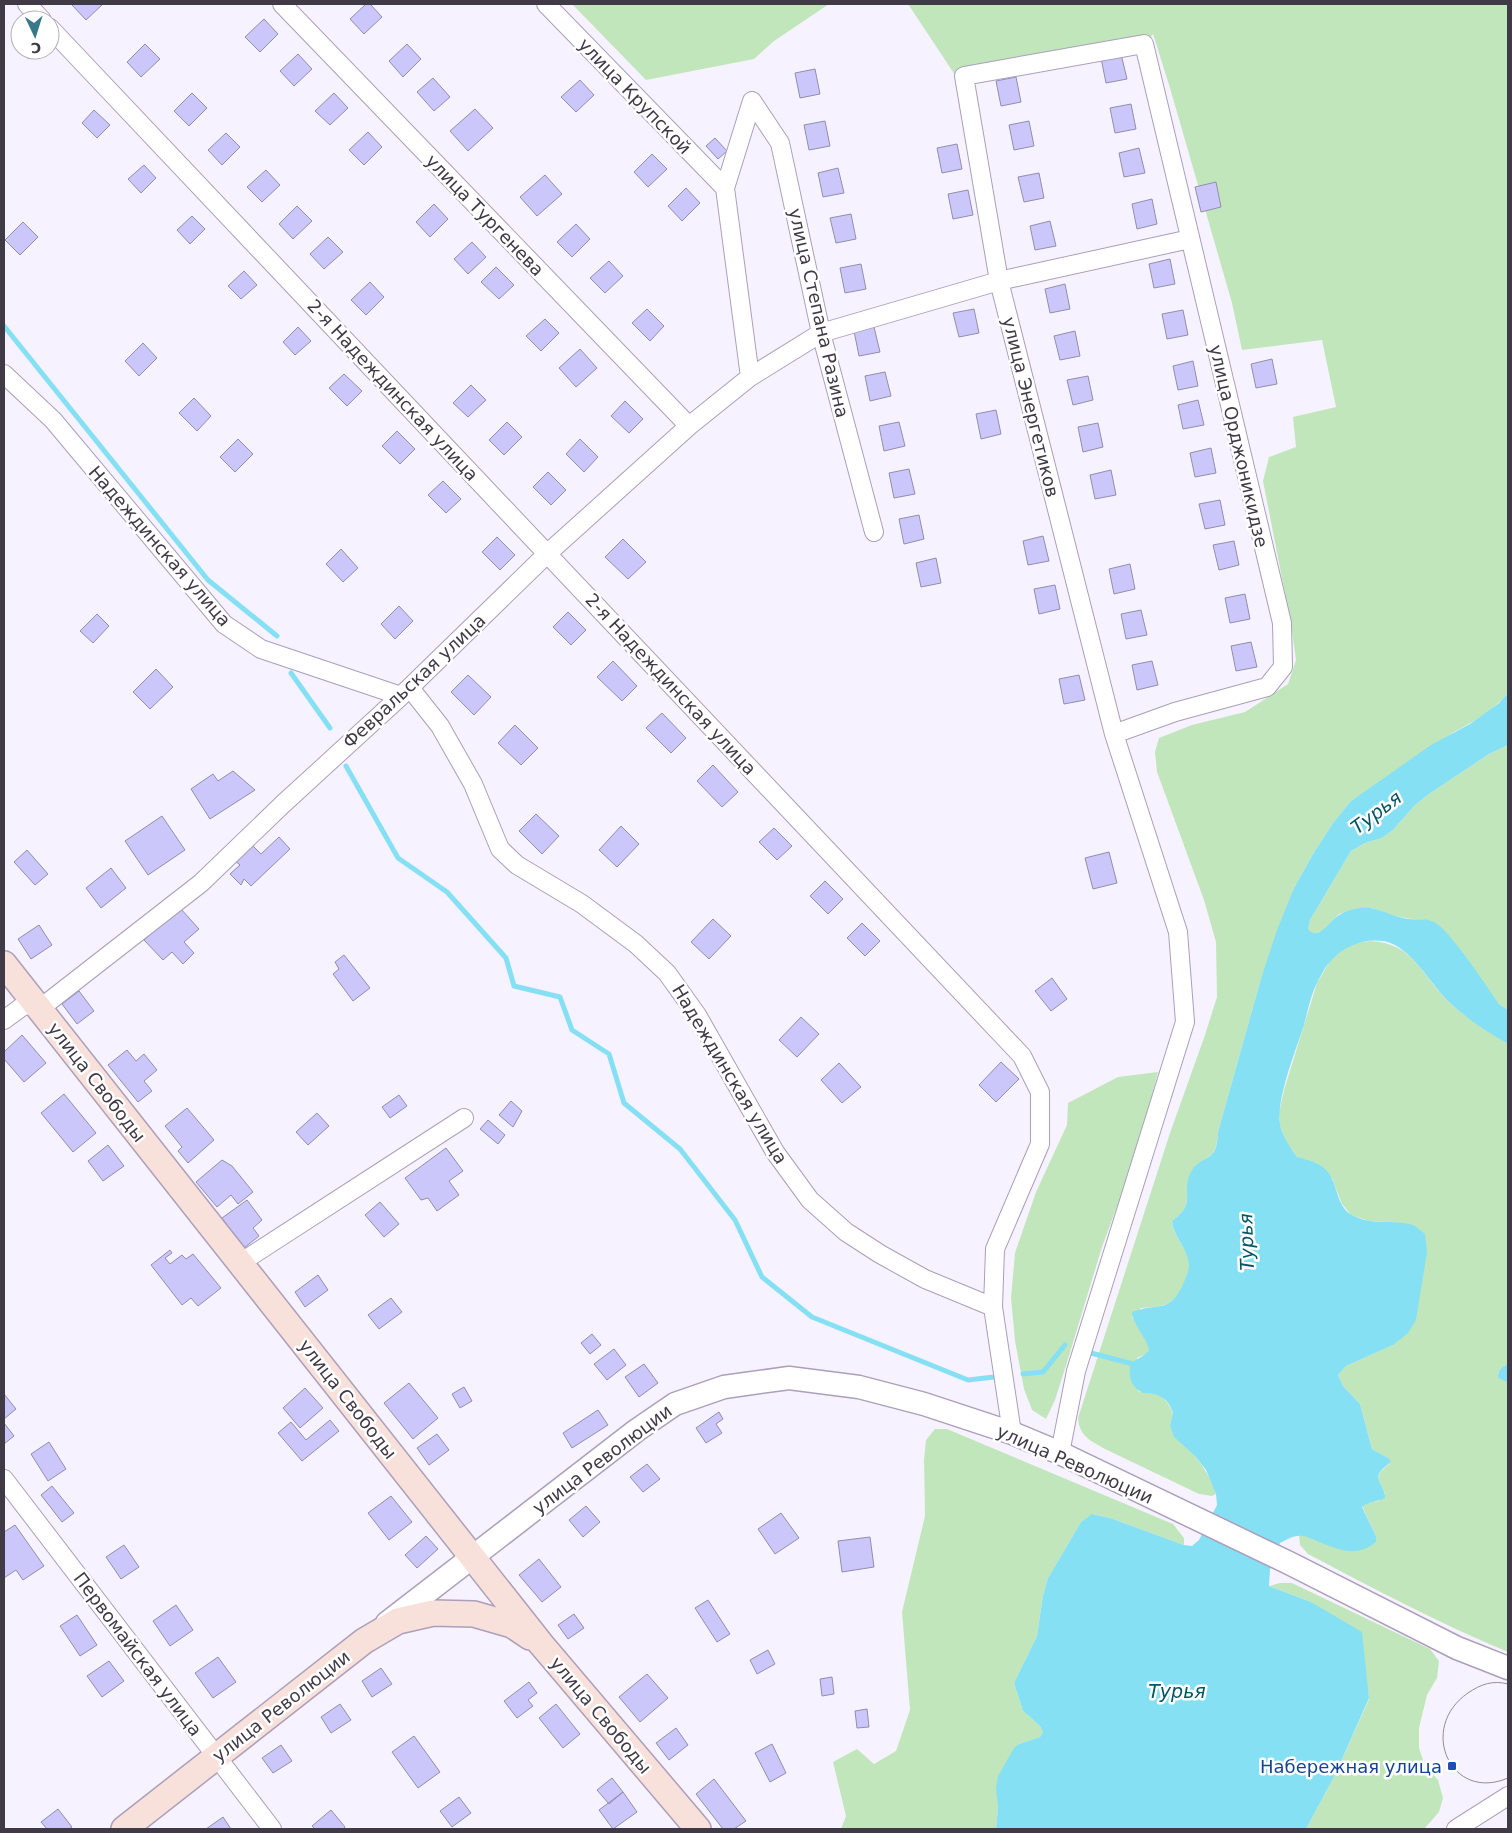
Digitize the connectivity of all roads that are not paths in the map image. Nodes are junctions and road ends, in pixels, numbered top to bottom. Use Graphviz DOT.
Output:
graph roads {
  1 [pos="282,4"];
  2 [pos="546,4"];
  3 [pos="60,39"];
  4 [pos="1144,44"];
  5 [pos="725,188"];
  6 [pos="1190,239"];
  7 [pos="999,281"];
  8 [pos="821,333"];
  9 [pos="4,374"];
  10 [pos="750,378"];
  11 [pos="689,426"];
  12 [pos="874,532"];
  13 [pos="548,554"];
  14 [pos="405,692"];
  15 [pos="1114,734"];
  16 [pos="4,964"];
  17 [pos="36,1005"];
  18 [pos="4,1020"];
  19 [pos="464,1118"];
  20 [pos="240,1263"];
  21 [pos="993,1307"];
  22 [pos="1012,1433"];
  23 [pos="1060,1453"];
  24 [pos="4,1479"];
  25 [pos="473,1557"];
  26 [pos="364,1641"];
  27 [pos="541,1644"];
  28 [pos="1508,1668"];
  29 [pos="216,1757"];
  30 [pos="1508,1796"];
  31 [pos="124,1829"];
  32 [pos="272,1829"];
  33 [pos="698,1829"];
  34 [pos="1456,1829"];
  1 -- 11 [label="street, улица Тургенева"];
  2 -- 5 [label="street, улица Крупской"];
  3 -- 13 [label="street, 2-я Надеждинская улица"];
  4 -- 6 [label="street, улица Орджоникидзе"];
  4 -- 7 [label="street, улица Энергетиков"];
  5 -- 8 [label="street, улица Степана Разина"];
  5 -- 10 [label="street"];
  6 -- 7 [label="street, Февральская улица"];
  6 -- 15 [label="street, улица Орджоникидзе"];
  7 -- 8 [label="street, Февральская улица"];
  7 -- 15 [label="street, улица Энергетиков"];
  8 -- 10 [label="street, Февральская улица"];
  8 -- 12 [label="street, улица Степана Разина"];
  9 -- 14 [label="street, Надеждинская улица"];
  10 -- 11 [label="street, Февральская улица"];
  11 -- 13 [label="street, Февральская улица"];
  13 -- 14 [label="street, Февральская улица"];
  13 -- 21 [label="street, 2-я Надеждинская улица"];
  14 -- 17 [label="street, Февральская улица"];
  14 -- 21 [label="street, Надеждинская улица"];
  15 -- 23 [label="street, улица Энергетиков"];
  16 -- 17 [label="main road, улица Свободы"];
  17 -- 18 [label="street, Февральская улица"];
  17 -- 20 [label="main road, улица Свободы"];
  19 -- 20 [label="street"];
  20 -- 25 [label="main road, улица Свободы"];
  21 -- 22 [label="street, 2-я Надеждинская улица"];
  22 -- 23 [label="street, улица Революции"];
  22 -- 25 [label="street, улица Революции"];
  23 -- 28 [label="street, улица Революции"];
  24 -- 29 [label="street, Первомайская улица"];
  25 -- 26 [label="street, улица Революции"];
  25 -- 27 [label="main road, улица Свободы"];
  26 -- 27 [label="main road"];
  26 -- 29 [label="main road, улица Революции"];
  27 -- 33 [label="main road, улица Свободы"];
  29 -- 31 [label="main road, улица Революции"];
  29 -- 32 [label="street, Первомайская улица"];
  30 -- 34 [label="street"];
}
